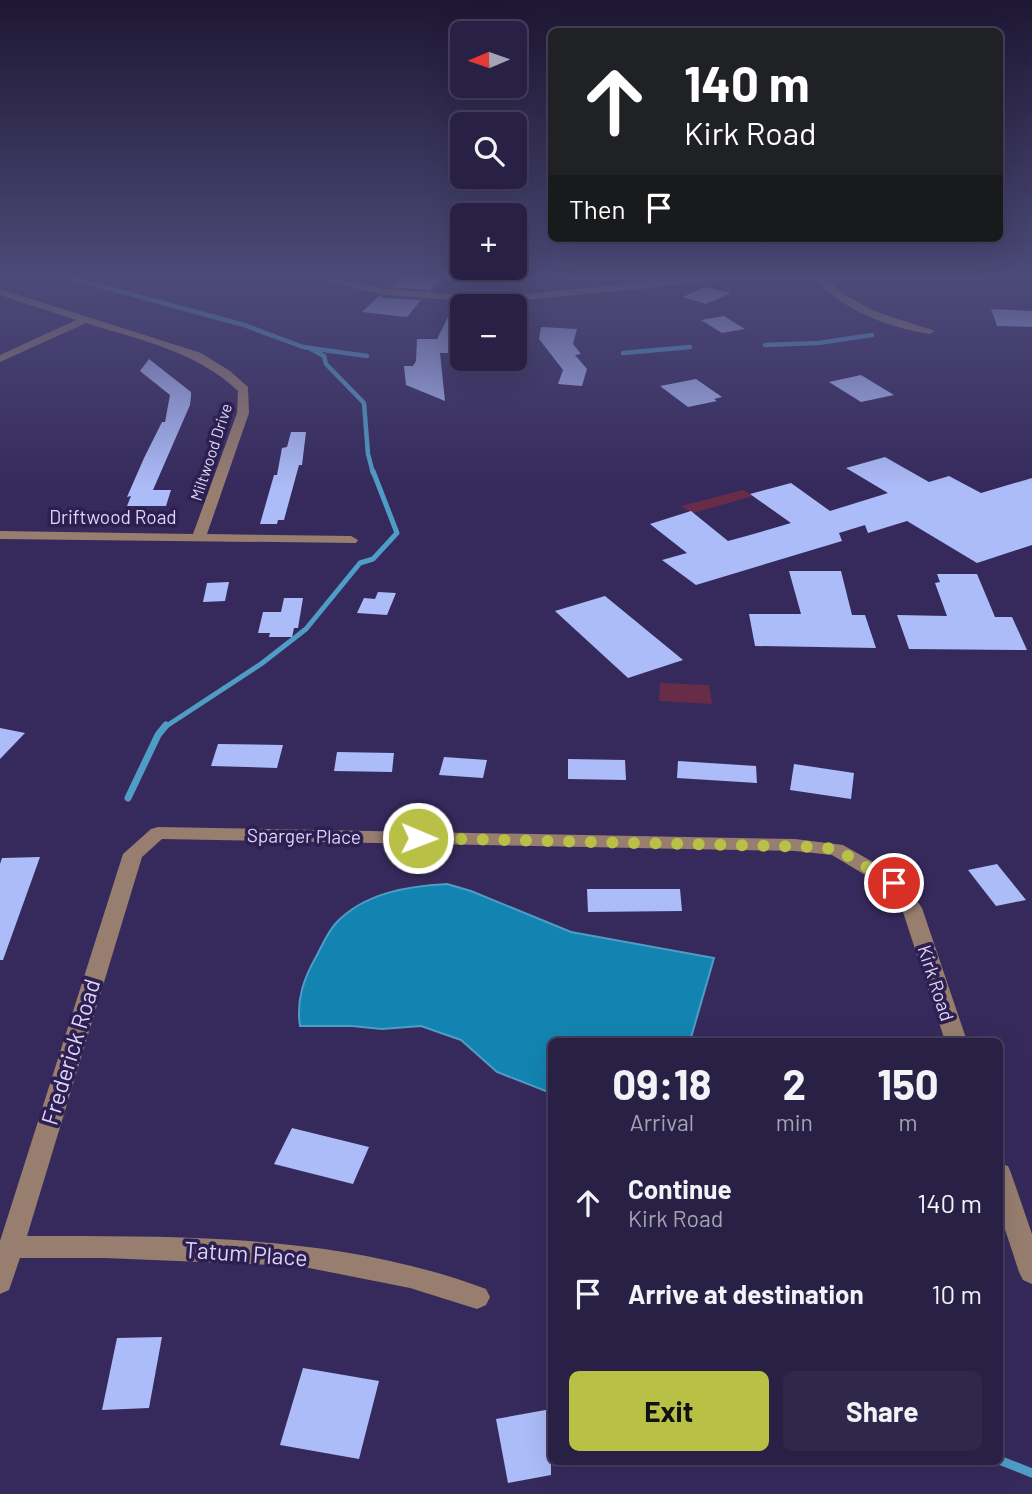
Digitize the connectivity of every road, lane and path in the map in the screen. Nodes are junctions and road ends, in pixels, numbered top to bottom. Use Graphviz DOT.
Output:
graph roads {
  1 [pos="24,348"];
  2 [pos="175,348"];
  3 [pos="0,359"];
  4 [pos="0,536"];
  5 [pos="199,537"];
  6 [pos="351,540"];
  7 [pos="158,834"];
  8 [pos="865,864"];
  9 [pos="955,1038"];
  10 [pos="1003,1185"];
  11 [pos="10,1247"];
  12 [pos="1032,1272"];
  13 [pos="0,1282"];
  14 [pos="477,1297"];
  1 -- 3 [label="street"];
  2 -- 5 [label="street, Miltwood Drive"];
  4 -- 5 [label="street, Driftwood Road"];
  5 -- 6 [label="street, Driftwood Road"];
  7 -- 8 [label="street, Sparger Place"];
  7 -- 11 [label="street, Frederick Road"];
  8 -- 9 [label="street, Kirk Road"];
  10 -- 12 [label="street"];
  11 -- 13 [label="street, Frederick Road"];
  11 -- 14 [label="street, Tatum Place"];
}
